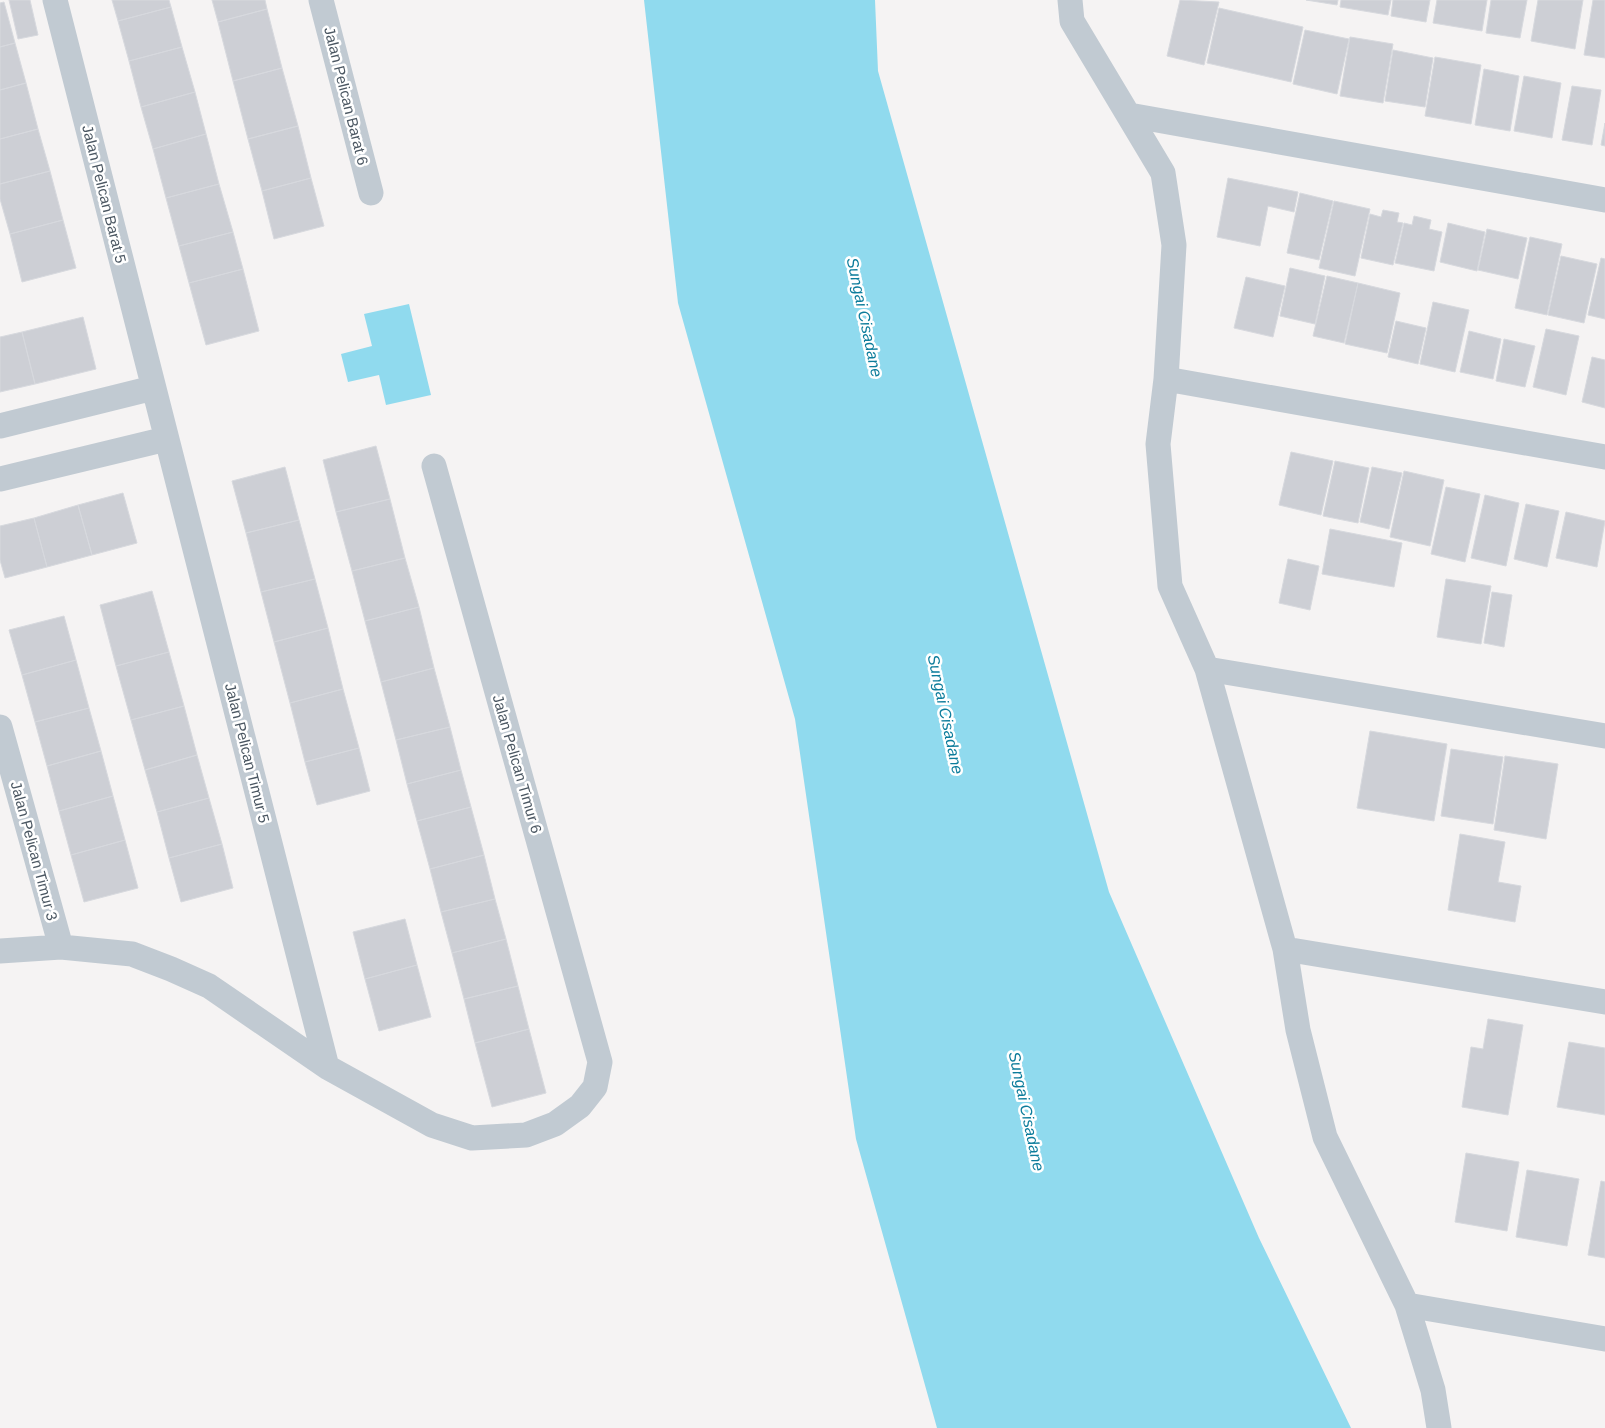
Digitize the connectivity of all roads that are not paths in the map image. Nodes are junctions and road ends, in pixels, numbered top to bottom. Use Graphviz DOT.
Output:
graph roads {
  1 [pos="55,0"];
  2 [pos="321,0"];
  3 [pos="1070,0"];
  4 [pos="1129,115"];
  5 [pos="370,193"];
  6 [pos="1605,200"];
  7 [pos="1166,379"];
  8 [pos="153,388"];
  9 [pos="0,426"];
  10 [pos="166,439"];
  11 [pos="1605,456"];
  12 [pos="434,466"];
  13 [pos="0,479"];
  14 [pos="1207,669"];
  15 [pos="0,727"];
  16 [pos="1605,736"];
  17 [pos="61,947"];
  18 [pos="1285,949"];
  19 [pos="0,951"];
  20 [pos="1605,1002"];
  21 [pos="327,1067"];
  22 [pos="1407,1305"];
  23 [pos="1605,1339"];
  24 [pos="1439,1428"];
  1 -- 8 [label="street, Jalan Pelican Barat 5"];
  2 -- 5 [label="street, Jalan Pelican Barat 6"];
  3 -- 4 [label="street"];
  4 -- 6 [label="street"];
  4 -- 7 [label="street"];
  7 -- 11 [label="street"];
  7 -- 14 [label="street"];
  8 -- 9 [label="street"];
  8 -- 10 [label="street, Jalan Pelican Barat 5"];
  10 -- 13 [label="street"];
  10 -- 21 [label="street, Jalan Pelican Timur 5"];
  12 -- 21 [label="street, Jalan Pelican Timur 6"];
  14 -- 16 [label="street"];
  14 -- 18 [label="street"];
  15 -- 17 [label="street, Jalan Pelican Timur 3"];
  17 -- 19 [label="street"];
  17 -- 21 [label="street"];
  18 -- 20 [label="street"];
  18 -- 22 [label="street"];
  22 -- 23 [label="street"];
  22 -- 24 [label="street"];
}
